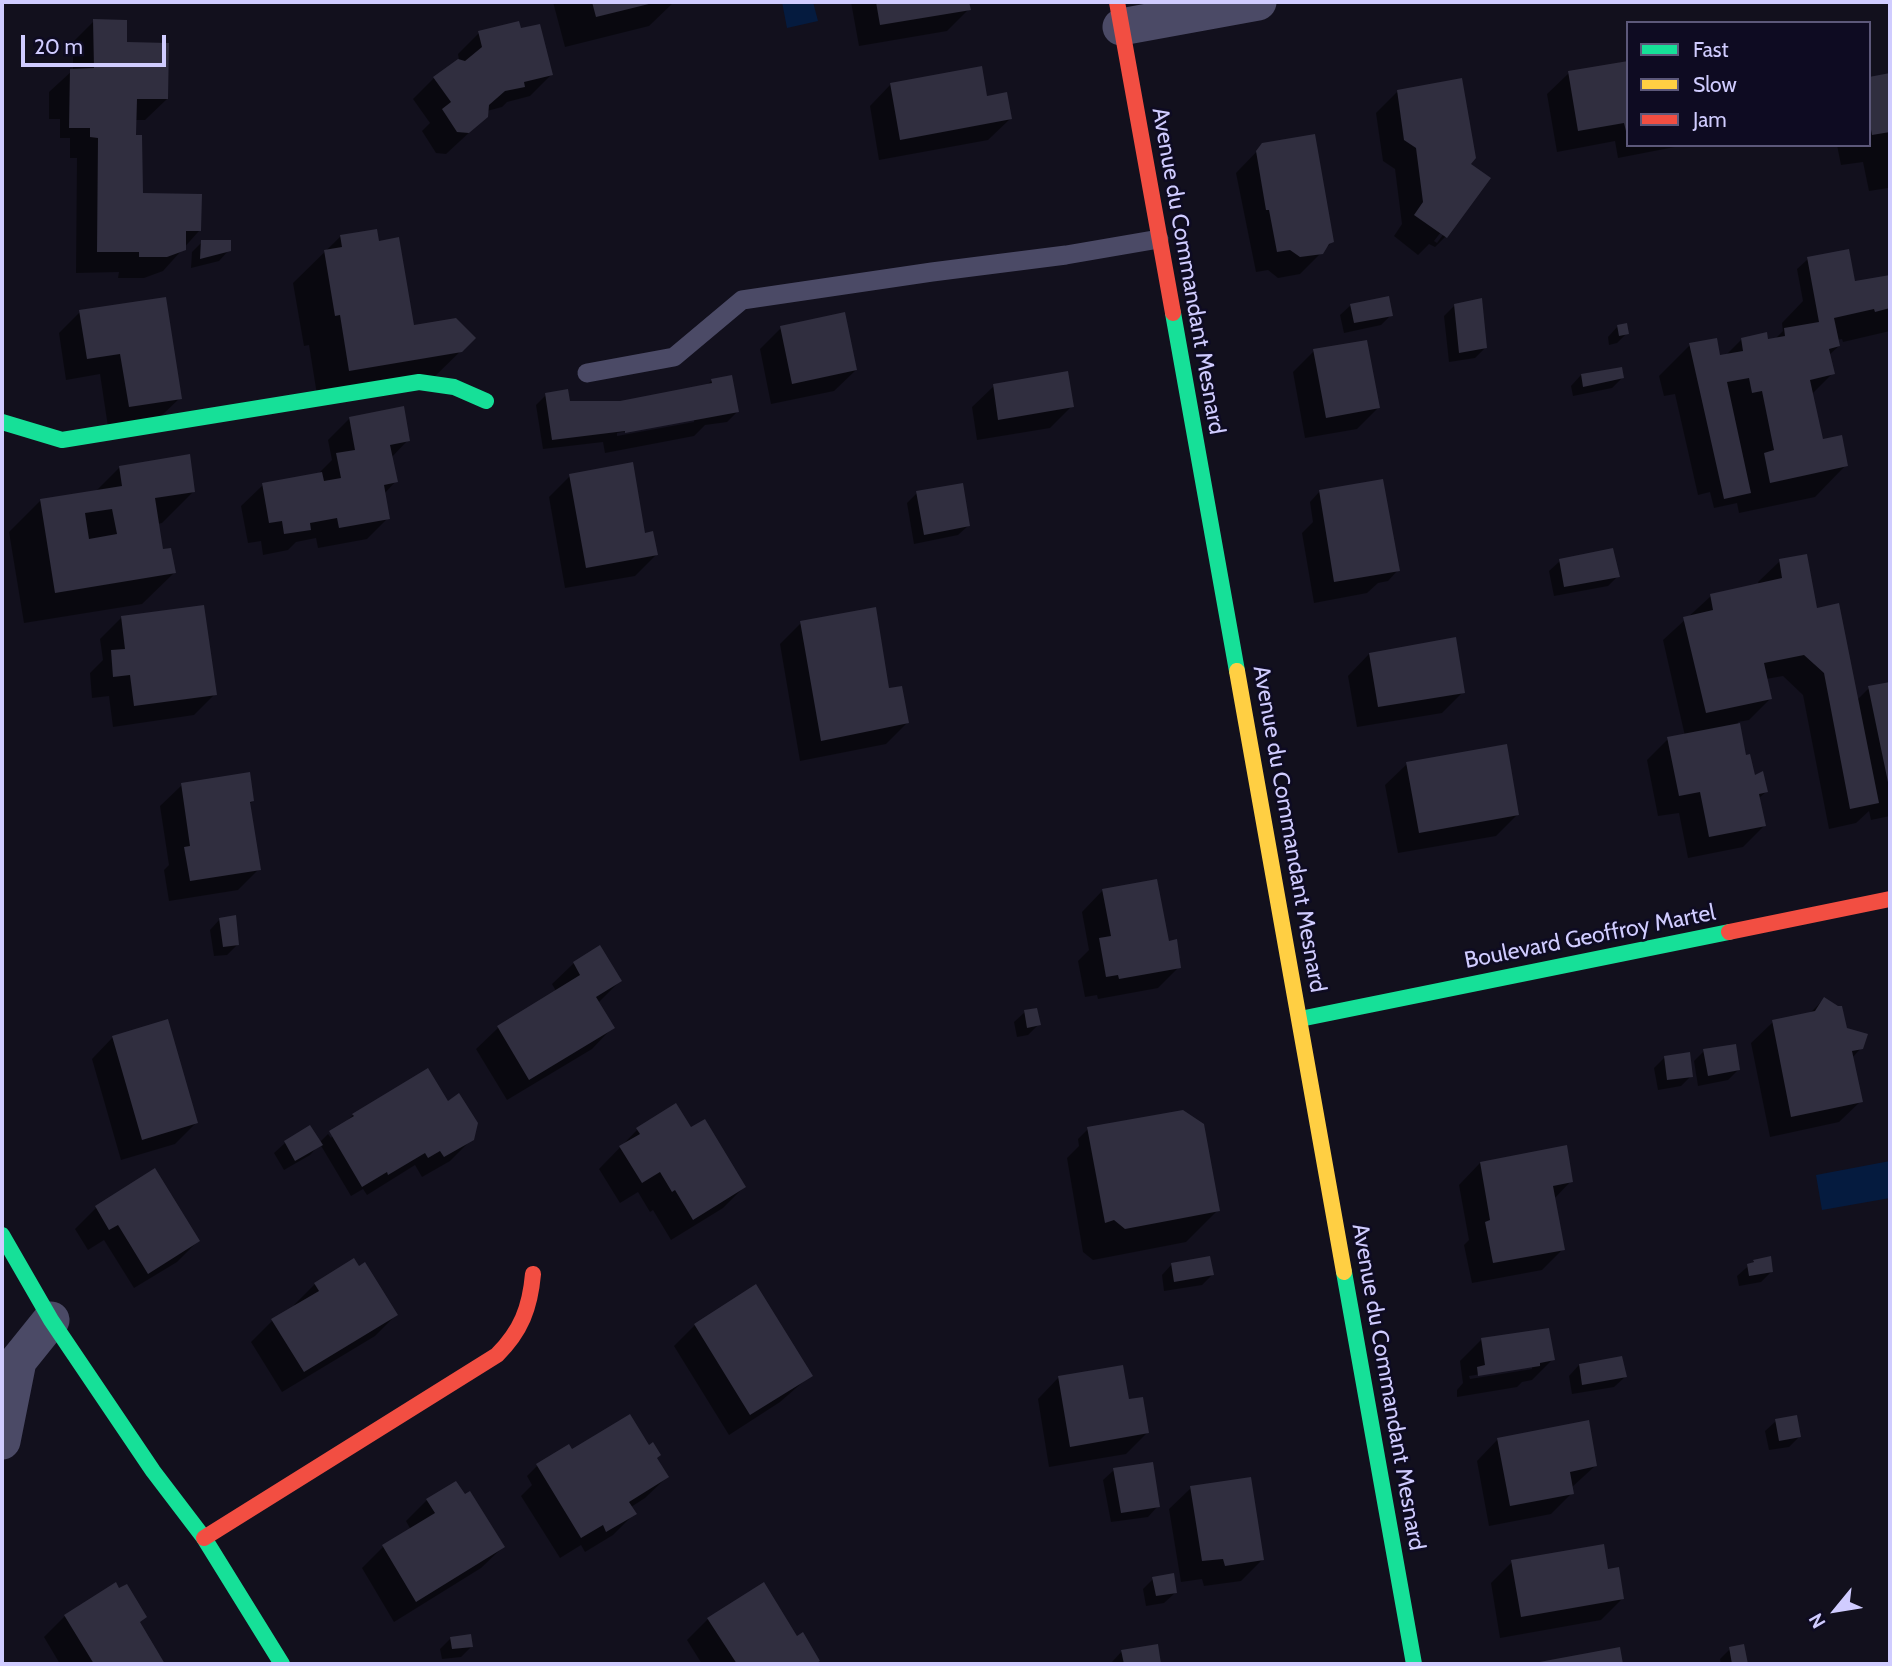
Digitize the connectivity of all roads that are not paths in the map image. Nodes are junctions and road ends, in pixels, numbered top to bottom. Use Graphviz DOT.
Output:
graph roads {
  1 [pos="1258,2"];
  2 [pos="1119,14"];
  3 [pos="1159,239"];
  4 [pos="587,373"];
  5 [pos="486,401"];
  6 [pos="2,422"];
  7 [pos="1890,899"];
  8 [pos="1300,1019"];
  9 [pos="2,1235"];
  10 [pos="533,1274"];
  11 [pos="51,1320"];
  12 [pos="2,1441"];
  13 [pos="204,1538"];
  14 [pos="282,1664"];
  15 [pos="1414,1664"];
  1 -- 2 [label="street"];
  2 -- 3 [label="street, Avenue du Commandant Mesnard"];
  3 -- 4 [label="lane"];
  3 -- 8 [label="street, Avenue du Commandant Mesnard"];
  5 -- 6 [label="street"];
  7 -- 8 [label="street, Boulevard Geoffroy Martel"];
  8 -- 15 [label="street, Avenue du Commandant Mesnard"];
  9 -- 11 [label="street"];
  10 -- 13 [label="street"];
  11 -- 12 [label="street"];
  11 -- 13 [label="street"];
  13 -- 14 [label="street"];
}
